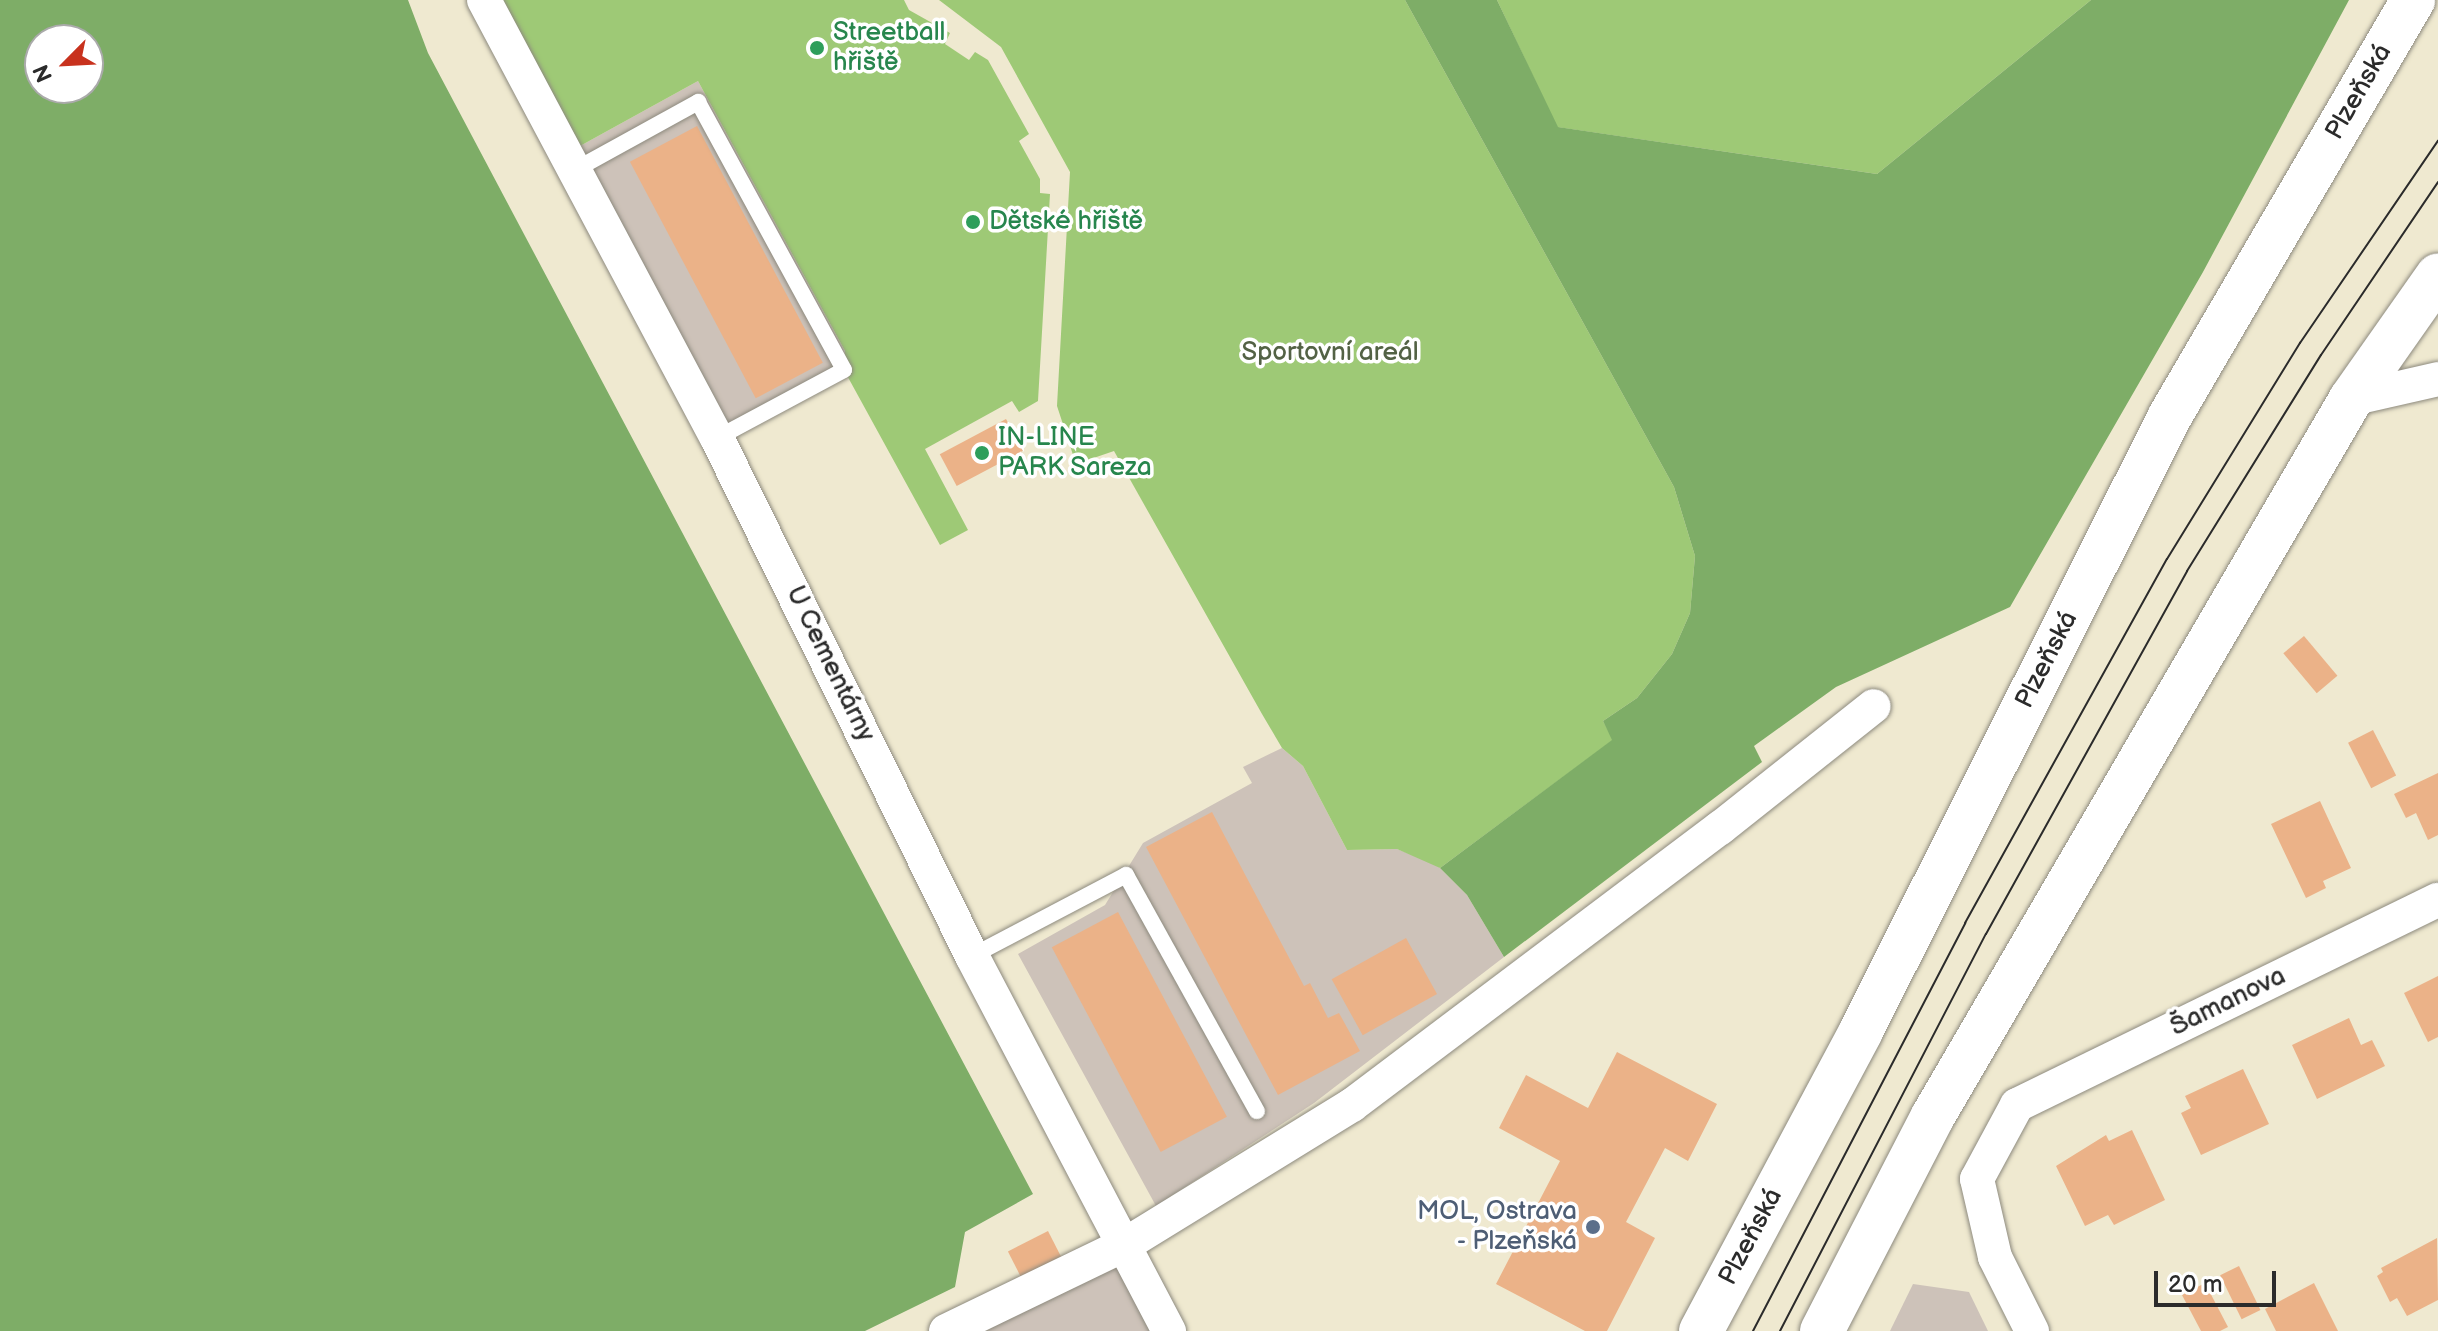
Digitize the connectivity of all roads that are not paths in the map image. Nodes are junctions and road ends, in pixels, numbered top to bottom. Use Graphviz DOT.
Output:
graph roads {
  1 [pos="484,0"];
  2 [pos="2413,0"];
  3 [pos="575,170"];
  4 [pos="2438,275"];
  5 [pos="2438,379"];
  6 [pos="2351,399"];
  7 [pos="717,438"];
  8 [pos="1874,706"];
  9 [pos="2438,900"];
  10 [pos="972,956"];
  11 [pos="1257,1111"];
  12 [pos="1126,1244"];
  13 [pos="946,1331"];
  14 [pos="1169,1331"];
  15 [pos="1701,1331"];
  16 [pos="1822,1331"];
  17 [pos="2032,1331"];
  1 -- 3 [label="street, U Cementárny"];
  2 -- 15 [label="main road, Plzeňská"];
  3 -- 7 [label="street, U Cementárny"];
  3 -- 7 [label="lane"];
  4 -- 6 [label="main road"];
  5 -- 6 [label="street"];
  6 -- 16 [label="main road"];
  7 -- 10 [label="street, U Cementárny"];
  8 -- 12 [label="street"];
  9 -- 17 [label="street, Šamanova"];
  10 -- 11 [label="lane"];
  10 -- 12 [label="street, U Cementárny"];
  12 -- 13 [label="street"];
  12 -- 14 [label="street, U Cementárny"];
}
